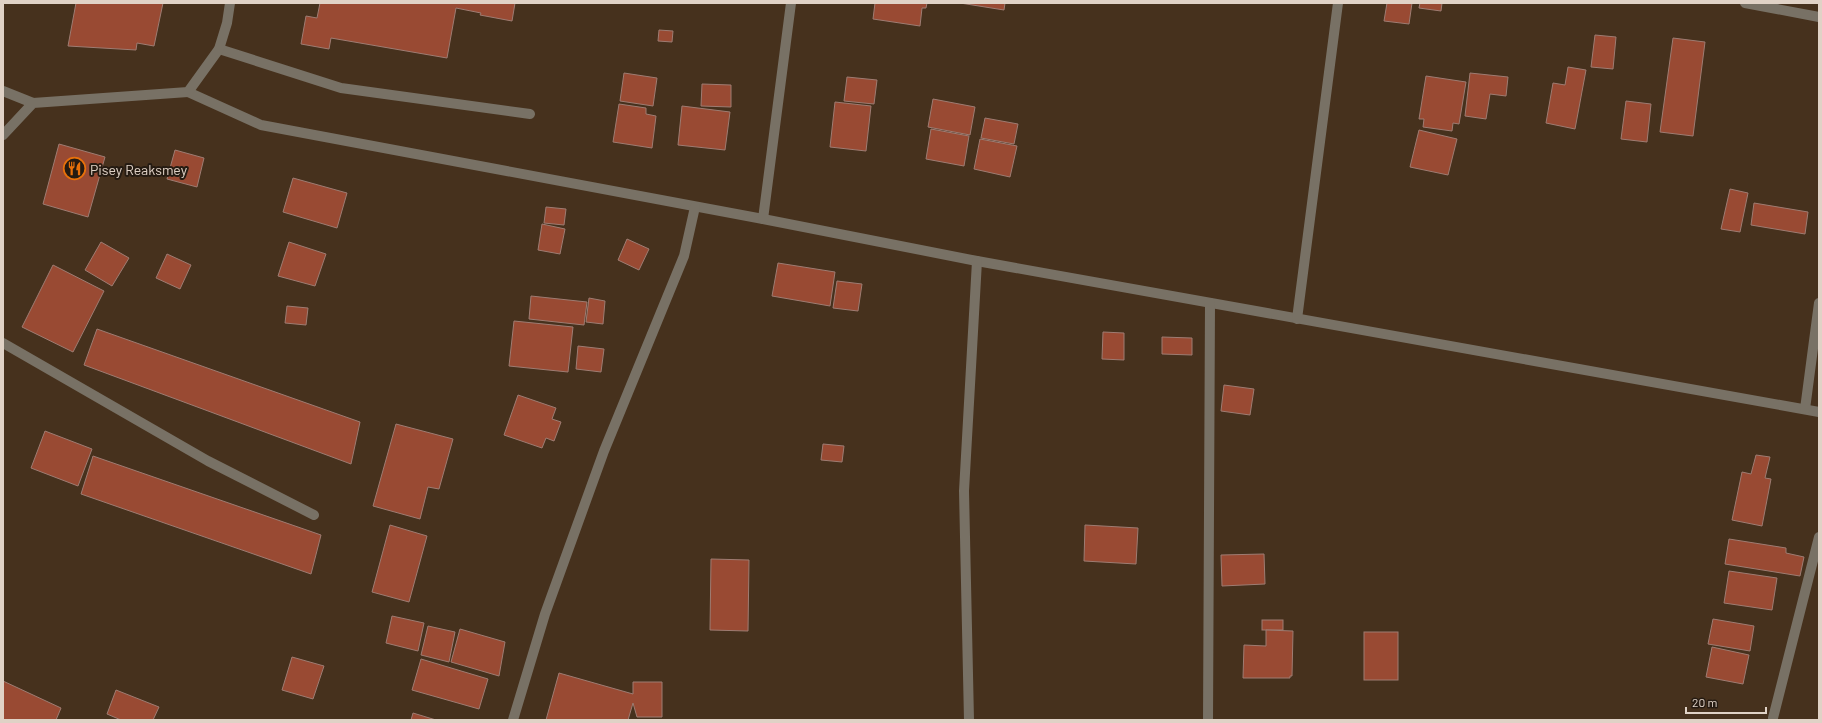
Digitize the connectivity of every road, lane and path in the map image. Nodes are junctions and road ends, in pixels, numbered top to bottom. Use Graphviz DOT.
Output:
graph roads {
  1 [pos="230,3"];
  2 [pos="791,3"];
  3 [pos="1338,3"];
  4 [pos="1745,3"];
  5 [pos="1819,17"];
  6 [pos="219,49"];
  7 [pos="3,91"];
  8 [pos="188,92"];
  9 [pos="33,103"];
  10 [pos="530,114"];
  11 [pos="3,135"];
  12 [pos="695,207"];
  13 [pos="763,219"];
  14 [pos="978,261"];
  15 [pos="1210,303"];
  16 [pos="1819,303"];
  17 [pos="1297,319"];
  18 [pos="3,344"];
  19 [pos="1805,409"];
  20 [pos="1819,412"];
  21 [pos="314,515"];
  22 [pos="1819,537"];
  23 [pos="1773,718"];
  24 [pos="513,720"];
  25 [pos="969,720"];
  26 [pos="1208,720"];
  1 -- 6 [label="street"];
  2 -- 13 [label="street"];
  3 -- 17 [label="street"];
  4 -- 5 [label="street"];
  6 -- 8 [label="street"];
  6 -- 10 [label="street"];
  7 -- 9 [label="street"];
  8 -- 9 [label="street"];
  8 -- 12 [label="street"];
  9 -- 11 [label="street"];
  12 -- 13 [label="street"];
  12 -- 24 [label="street"];
  13 -- 14 [label="street"];
  14 -- 15 [label="street"];
  14 -- 25 [label="street"];
  15 -- 17 [label="street"];
  15 -- 26 [label="street"];
  16 -- 19 [label="street"];
  17 -- 19 [label="street"];
  18 -- 21 [label="street"];
  19 -- 20 [label="street"];
  22 -- 23 [label="street"];
}
